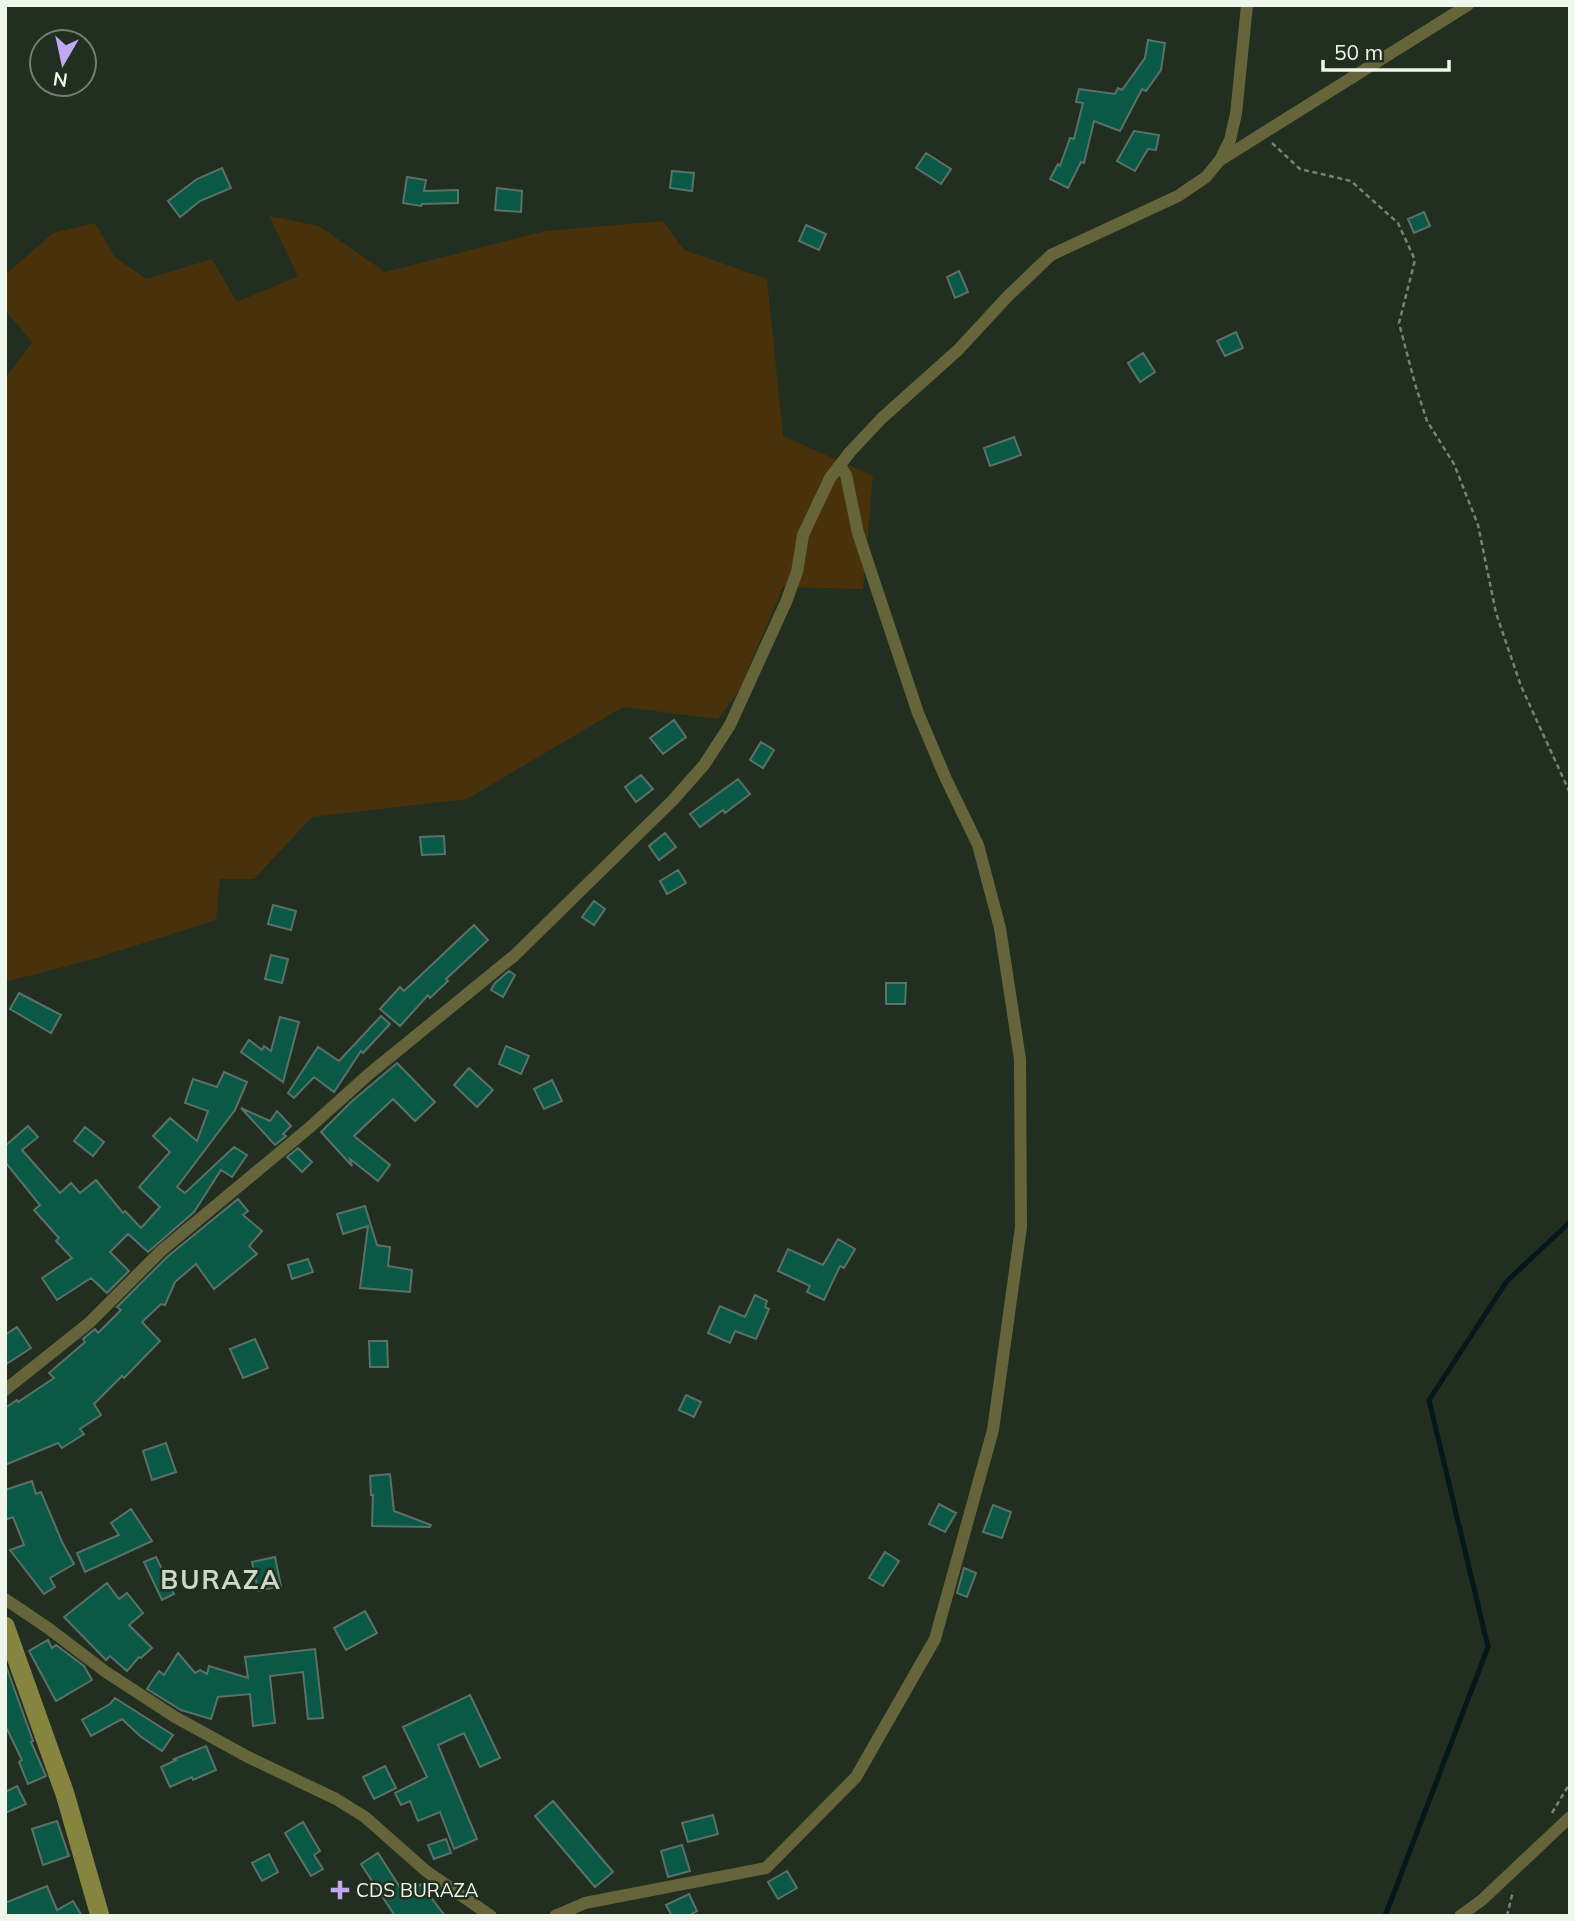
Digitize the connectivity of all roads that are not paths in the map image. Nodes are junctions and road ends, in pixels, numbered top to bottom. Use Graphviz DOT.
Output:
graph roads {
  1 [pos="1247,5"];
  2 [pos="1468,5"];
  3 [pos="1220,160"];
  4 [pos="840,466"];
  5 [pos="5,1390"];
  6 [pos="5,1600"];
  7 [pos="5,1626"];
  8 [pos="1570,1817"];
  9 [pos="100,1916"];
  10 [pos="491,1916"];
  11 [pos="555,1916"];
  12 [pos="1460,1916"];
  1 -- 3 [label="street"];
  2 -- 3 [label="street"];
  3 -- 4 [label="street"];
  4 -- 5 [label="street"];
  4 -- 11 [label="street"];
  6 -- 10 [label="street"];
  7 -- 9 [label="main road"];
  8 -- 12 [label="street"];
}
